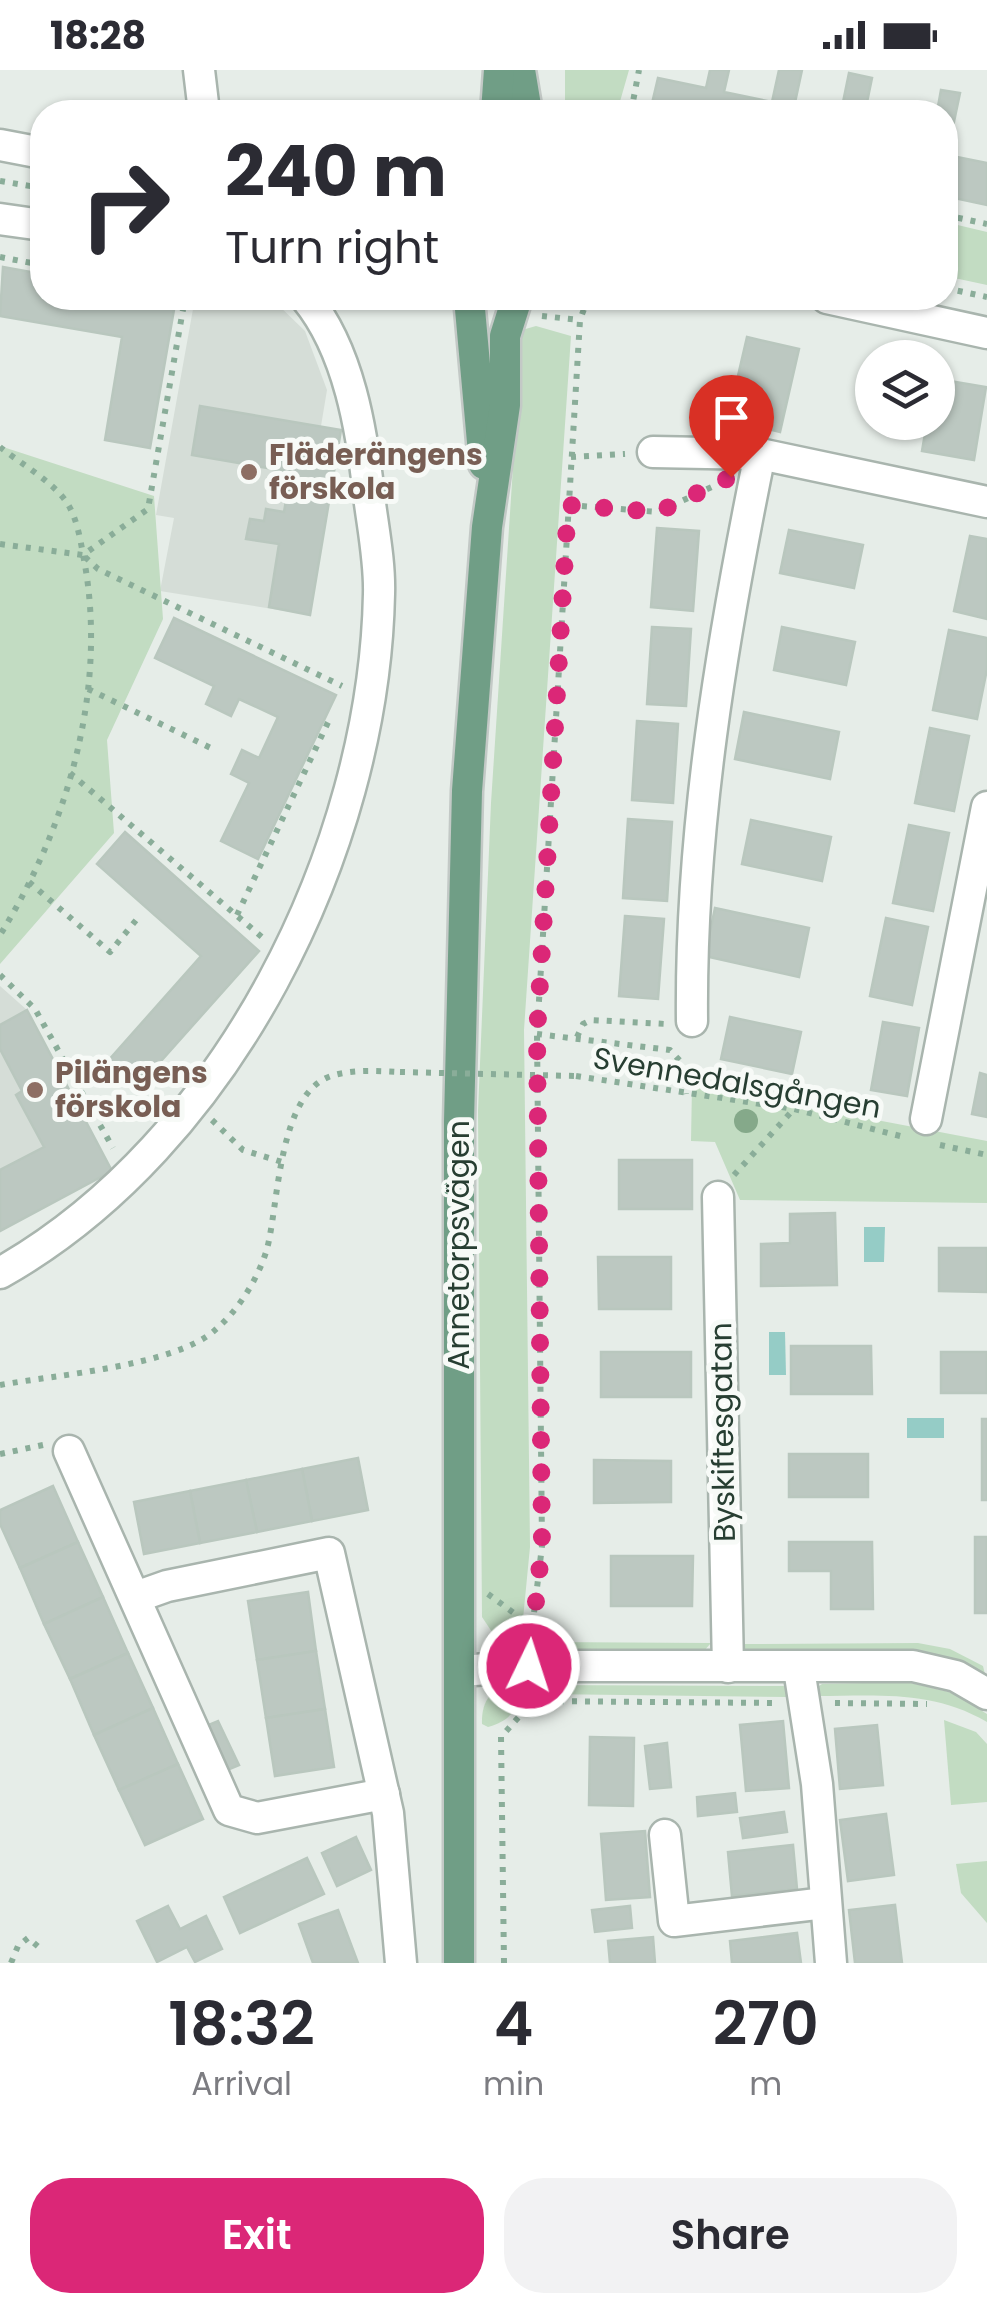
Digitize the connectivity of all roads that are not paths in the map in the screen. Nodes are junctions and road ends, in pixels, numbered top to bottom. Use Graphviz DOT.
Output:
graph roads {
  1 [pos="198,70"];
  2 [pos="499,70"];
  3 [pos="520,70"];
  4 [pos="202,100"];
  5 [pos="497,100"];
  6 [pos="525,100"];
  7 [pos="0,145"];
  8 [pos="30,151"];
  9 [pos="0,220"];
  10 [pos="30,224"];
  11 [pos="316,310"];
  12 [pos="470,310"];
  13 [pos="513,310"];
  14 [pos="882,310"];
  15 [pos="987,333"];
  16 [pos="653,452"];
  17 [pos="757,465"];
  18 [pos="987,502"];
  19 [pos="487,528"];
  20 [pos="987,808"];
  21 [pos="692,1021"];
  22 [pos="926,1118"];
  23 [pos="718,1198"];
  24 [pos="0,1273"];
  25 [pos="69,1451"];
  26 [pos="136,1598"];
  27 [pos="728,1667"];
  28 [pos="799,1669"];
  29 [pos="460,1670"];
  30 [pos="987,1694"];
  31 [pos="384,1794"];
  32 [pos="665,1835"];
  33 [pos="825,1903"];
  34 [pos="401,1963"];
  35 [pos="459,1963"];
  36 [pos="831,1963"];
  1 -- 4 [label="street"];
  2 -- 5 [label="main road"];
  3 -- 6 [label="main road"];
  7 -- 8 [label="street"];
  9 -- 10 [label="street"];
  11 -- 24 [label="street"];
  12 -- 19 [label="main road, Annetorpsvägen"];
  13 -- 19 [label="main road, Annetorpsvägen"];
  14 -- 15 [label="street"];
  16 -- 17 [label="street"];
  17 -- 18 [label="street"];
  17 -- 21 [label="street"];
  19 -- 29 [label="main road, Annetorpsvägen"];
  20 -- 22 [label="street"];
  23 -- 27 [label="street, Byskiftesgatan"];
  25 -- 26 [label="street"];
  26 -- 31 [label="street"];
  26 -- 31 [label="street"];
  27 -- 28 [label="street"];
  27 -- 29 [label="street"];
  28 -- 30 [label="street"];
  28 -- 33 [label="street"];
  29 -- 35 [label="main road, Annetorpsvägen"];
  31 -- 34 [label="street"];
  32 -- 33 [label="street"];
  33 -- 36 [label="street"];
}
